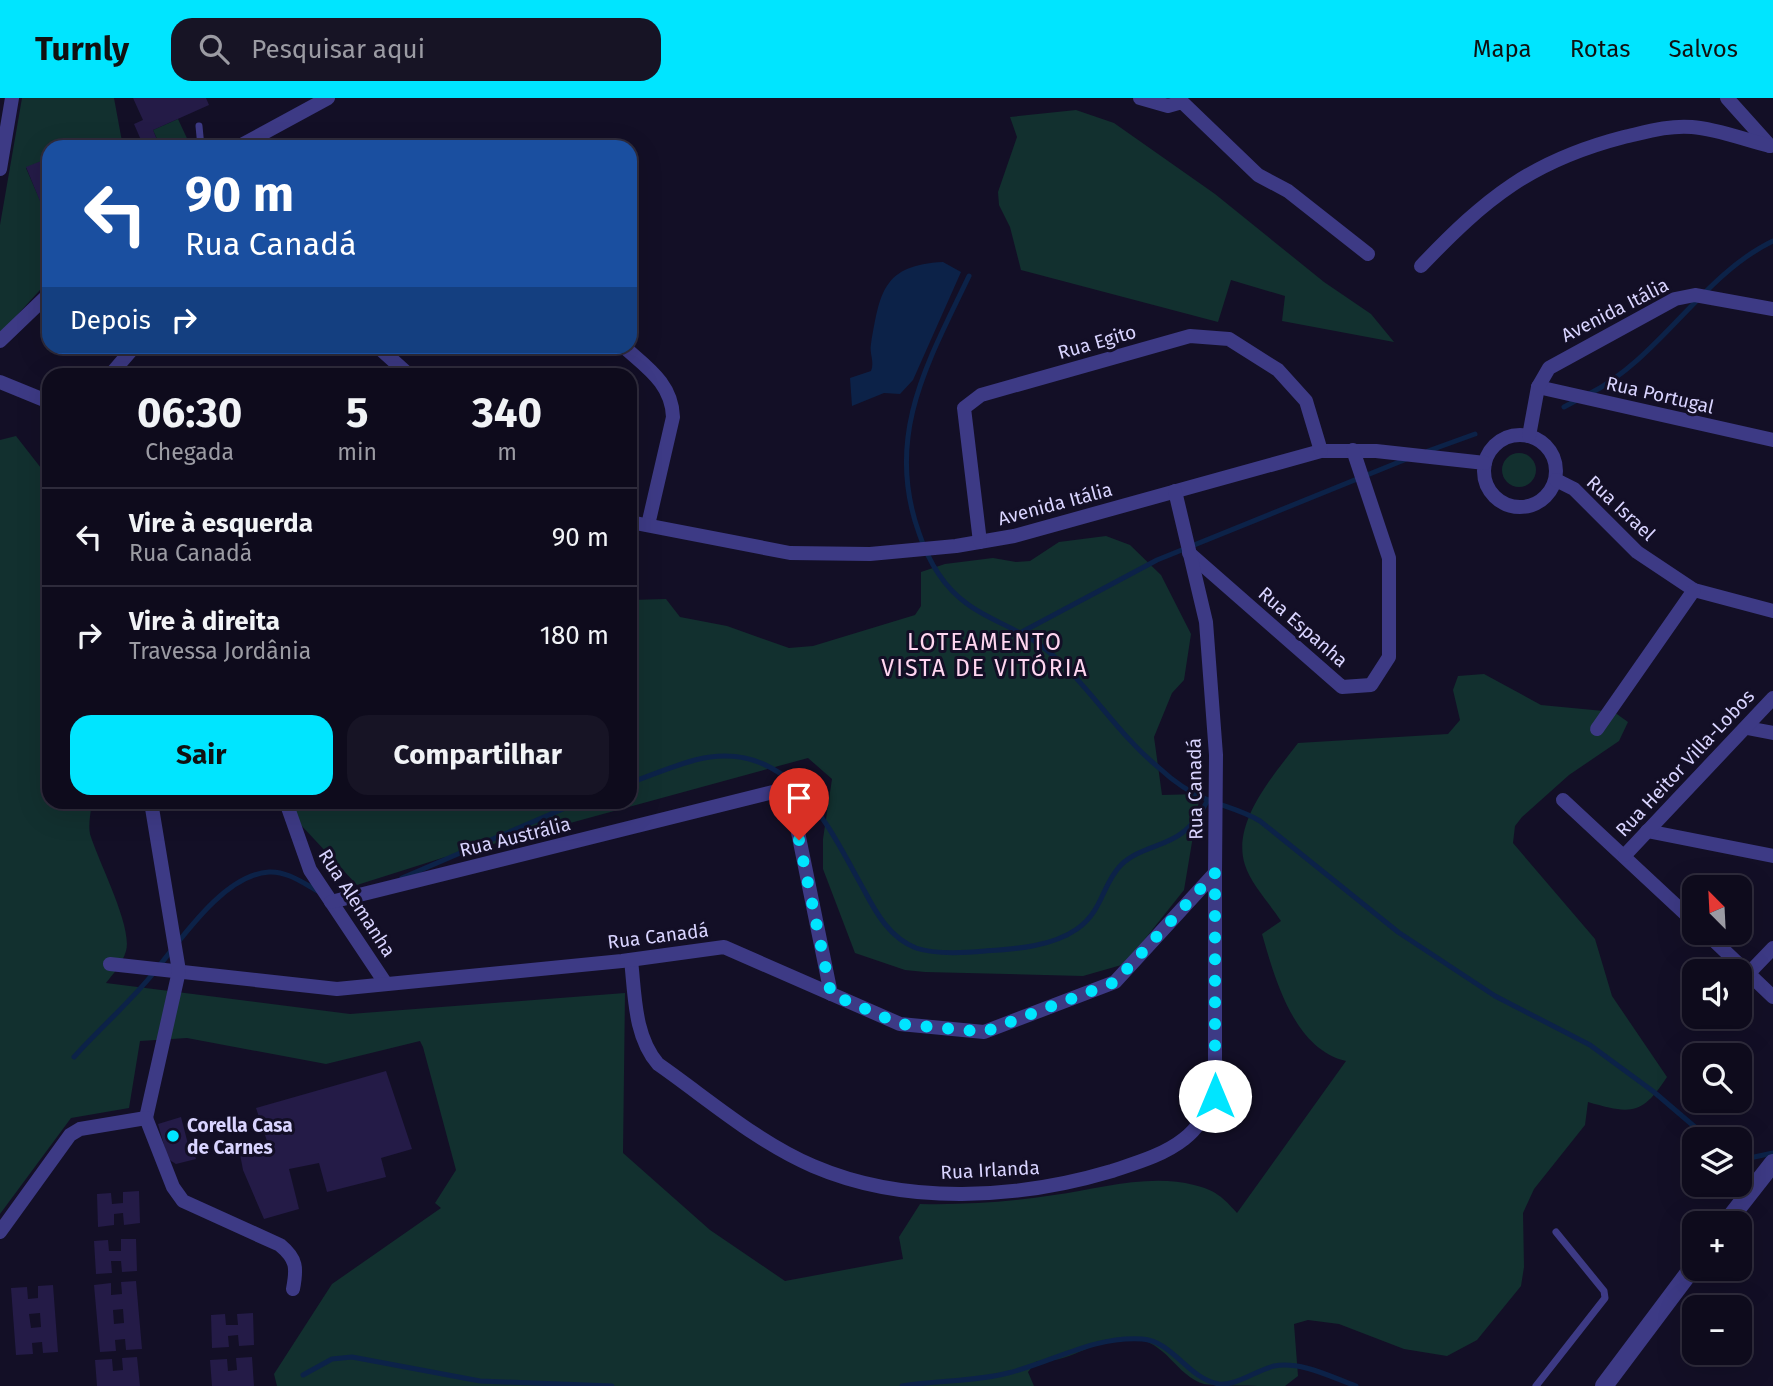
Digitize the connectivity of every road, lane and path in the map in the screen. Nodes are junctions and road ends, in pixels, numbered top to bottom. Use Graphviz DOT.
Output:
graph roads {
  1 [pos="12,98"];
  2 [pos="328,98"];
  3 [pos="1140,98"];
  4 [pos="1727,98"];
  5 [pos="1185,100"];
  6 [pos="199,126"];
  7 [pos="200,140"];
  8 [pos="251,140"];
  9 [pos="1772,147"];
  10 [pos="0,169"];
  11 [pos="1368,254"];
  12 [pos="1421,266"];
  13 [pos="42,300"];
  14 [pos="1773,309"];
  15 [pos="0,341"];
  16 [pos="128,354"];
  17 [pos="386,354"];
  18 [pos="632,354"];
  19 [pos="116,368"];
  20 [pos="401,368"];
  21 [pos="0,383"];
  22 [pos="1538,387"];
  23 [pos="42,399"];
  24 [pos="1529,436"];
  25 [pos="1773,440"];
  26 [pos="1353,450"];
  27 [pos="1321,451"];
  28 [pos="1485,463"];
  29 [pos="1556,480"];
  30 [pos="1175,491"];
  31 [pos="637,523"];
  32 [pos="648,525"];
  33 [pos="979,542"];
  34 [pos="1189,552"];
  35 [pos="1694,590"];
  36 [pos="1773,611"];
  37 [pos="1773,698"];
  38 [pos="1597,729"];
  39 [pos="1747,729"];
  40 [pos="1773,733"];
  41 [pos="1563,800"];
  42 [pos="152,809"];
  43 [pos="288,809"];
  44 [pos="1647,831"];
  45 [pos="1625,855"];
  46 [pos="1773,856"];
  47 [pos="1215,873"];
  48 [pos="331,902"];
  49 [pos="1682,910"];
  50 [pos="1719,945"];
  51 [pos="1773,948"];
  52 [pos="1734,959"];
  53 [pos="631,960"];
  54 [pos="110,964"];
  55 [pos="1752,970"];
  56 [pos="180,971"];
  57 [pos="1752,976"];
  58 [pos="386,984"];
  59 [pos="831,994"];
  60 [pos="1773,997"];
  61 [pos="146,1118"];
  62 [pos="1773,1163"];
  63 [pos="1735,1211"];
  64 [pos="0,1231"];
  65 [pos="1556,1232"];
  66 [pos="1683,1281"];
  67 [pos="293,1289"];
  68 [pos="1536,1386"];
  69 [pos="1604,1386"];
  1 -- 10 [label="street"];
  2 -- 8 [label="street"];
  3 -- 5 [label="street"];
  4 -- 9 [label="street"];
  5 -- 11 [label="street"];
  6 -- 7 [label="lane"];
  9 -- 12 [label="street"];
  13 -- 15 [label="street"];
  14 -- 22 [label="street, Avenida Itália"];
  16 -- 19 [label="street"];
  17 -- 20 [label="street"];
  18 -- 32 [label="street"];
  21 -- 23 [label="street"];
  22 -- 24 [label="street, Avenida Itália"];
  22 -- 25 [label="street, Rua Portugal"];
  24 -- 28 [label="street"];
  24 -- 29 [label="street"];
  26 -- 27 [label="street, Avenida Itália"];
  26 -- 28 [label="street, Avenida Itália"];
  26 -- 34 [label="street, Rua Espanha"];
  27 -- 30 [label="street, Avenida Itália"];
  27 -- 33 [label="street, Rua Egito"];
  28 -- 29 [label="street"];
  29 -- 35 [label="street, Rua Israel"];
  30 -- 33 [label="street, Avenida Itália"];
  30 -- 34 [label="street, Rua Canadá"];
  31 -- 32 [label="street, Avenida Itália"];
  32 -- 33 [label="street, Avenida Itália"];
  34 -- 47 [label="street, Rua Canadá"];
  35 -- 36 [label="street, Rua Israel"];
  35 -- 38 [label="street"];
  37 -- 39 [label="street, Rua Heitor Villa-Lobos"];
  39 -- 40 [label="street"];
  39 -- 44 [label="street, Rua Heitor Villa-Lobos"];
  41 -- 45 [label="street"];
  42 -- 56 [label="street"];
  43 -- 48 [label="street, Rua Alemanha"];
  44 -- 45 [label="street, Rua Heitor Villa-Lobos"];
  44 -- 46 [label="street"];
  45 -- 49 [label="street"];
  47 -- 53 [label="street, Rua Irlanda"];
  47 -- 59 [label="street, Rua Canadá"];
  48 -- 58 [label="street, Rua Alemanha"];
  48 -- 59 [label="street, Rua Austrália"];
  50 -- 52 [label="street"];
  51 -- 55 [label="street"];
  53 -- 58 [label="street, Rua Canadá"];
  53 -- 59 [label="street, Rua Canadá"];
  54 -- 56 [label="street, Rua Canadá"];
  56 -- 58 [label="street, Rua Canadá"];
  56 -- 61 [label="street"];
  57 -- 60 [label="street"];
  61 -- 64 [label="street"];
  61 -- 67 [label="street"];
  62 -- 63 [label="street"];
  65 -- 68 [label="lane"];
  66 -- 69 [label="street"];
}
